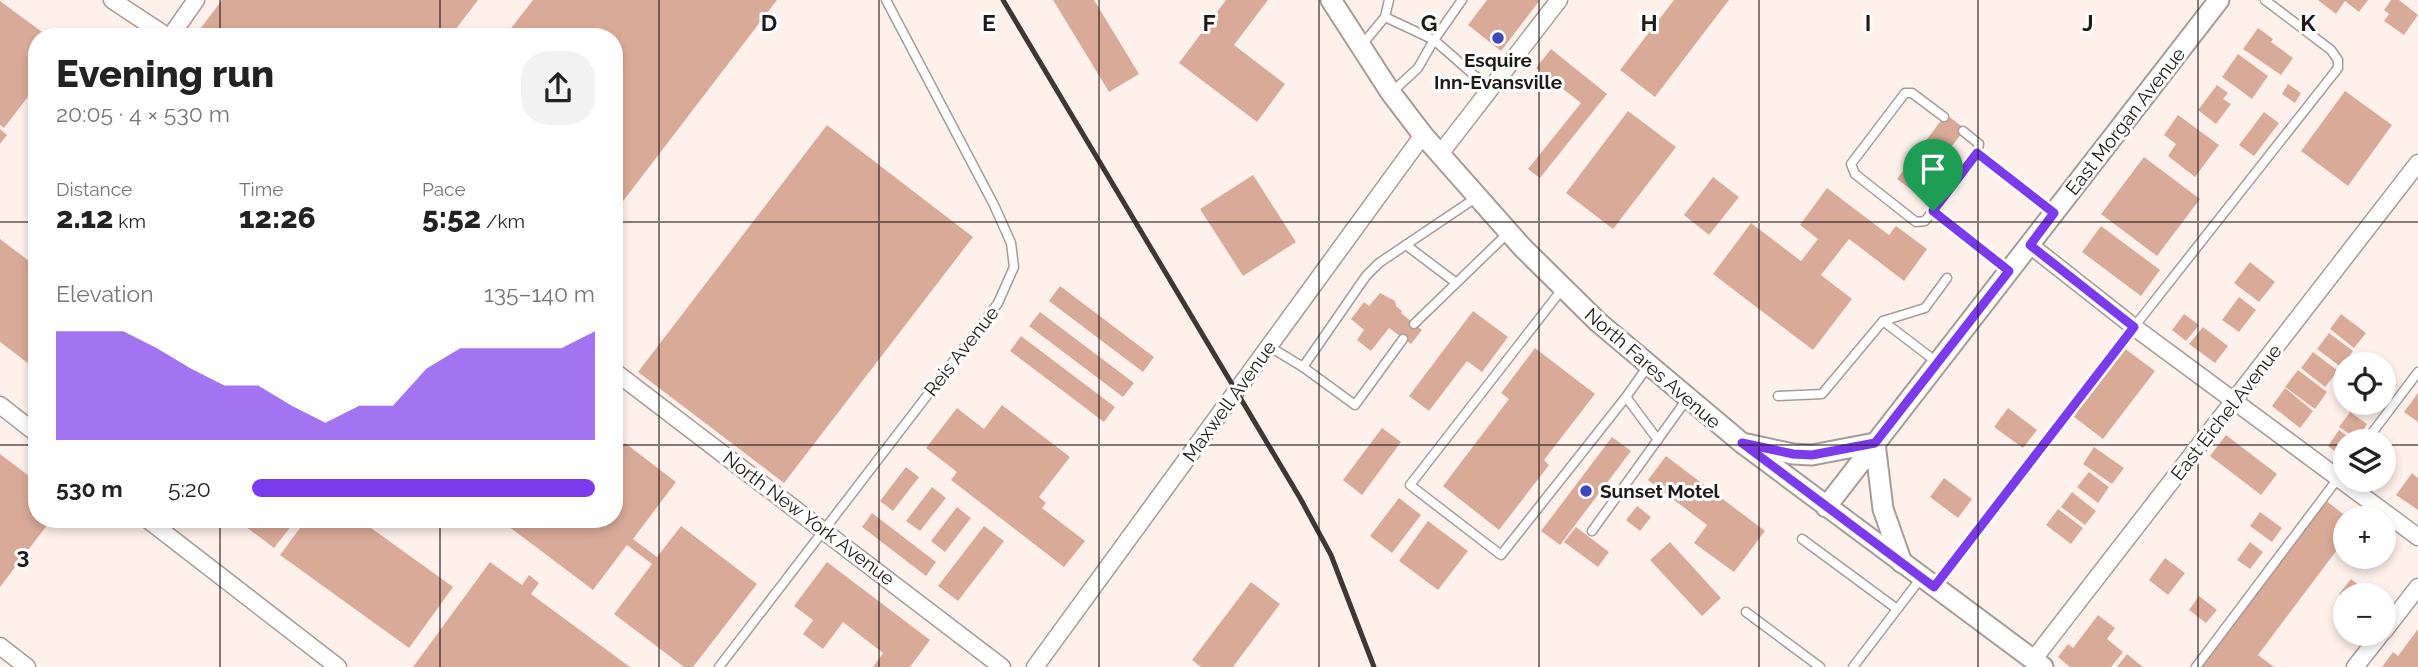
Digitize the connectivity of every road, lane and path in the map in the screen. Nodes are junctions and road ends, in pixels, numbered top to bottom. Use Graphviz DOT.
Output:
graph roads {
  1 [pos="113,0"];
  2 [pos="197,0"];
  3 [pos="886,0"];
  4 [pos="1390,0"];
  5 [pos="1462,0"];
  6 [pos="1559,0"];
  7 [pos="2219,0"];
  8 [pos="2265,0"];
  9 [pos="1334,1"];
  10 [pos="1385,17"];
  11 [pos="155,28"];
  12 [pos="176,28"];
  13 [pos="1434,40"];
  14 [pos="1361,46"];
  15 [pos="1490,89"];
  16 [pos="1391,93"];
  17 [pos="1944,117"];
  18 [pos="1964,131"];
  19 [pos="1423,135"];
  20 [pos="1977,153"];
  21 [pos="1440,154"];
  22 [pos="2418,163"];
  23 [pos="1477,197"];
  24 [pos="1933,211"];
  25 [pos="2054,213"];
  26 [pos="1509,232"];
  27 [pos="1406,245"];
  28 [pos="2030,245"];
  29 [pos="2009,271"];
  30 [pos="1947,278"];
  31 [pos="1455,282"];
  32 [pos="1563,288"];
  33 [pos="1883,321"];
  34 [pos="1414,324"];
  35 [pos="2134,327"];
  36 [pos="1404,339"];
  37 [pos="1270,346"];
  38 [pos="1938,363"];
  39 [pos="1648,366"];
  40 [pos="1303,367"];
  41 [pos="2418,372"];
  42 [pos="623,378"];
  43 [pos="1778,396"];
  44 [pos="1626,397"];
  45 [pos="1687,399"];
  46 [pos="2234,402"];
  47 [pos="0,405"];
  48 [pos="28,427"];
  49 [pos="2375,429"];
  50 [pos="1658,440"];
  51 [pos="1742,443"];
  52 [pos="1875,443"];
  53 [pos="2333,468"];
  54 [pos="2333,486"];
  55 [pos="2364,492"];
  56 [pos="1826,507"];
  57 [pos="158,528"];
  58 [pos="824,530"];
  59 [pos="1591,531"];
  60 [pos="2418,537"];
  61 [pos="1802,539"];
  62 [pos="1902,564"];
  63 [pos="1928,582"];
  64 [pos="2418,587"];
  65 [pos="1897,610"];
  66 [pos="1746,612"];
  67 [pos="2396,614"];
  68 [pos="0,646"];
  69 [pos="2371,646"];
  70 [pos="2038,663"];
  71 [pos="27,667"];
  72 [pos="338,667"];
  73 [pos="719,667"];
  74 [pos="1002,667"];
  75 [pos="1035,667"];
  76 [pos="1820,667"];
  77 [pos="1853,667"];
  78 [pos="2196,667"];
  79 [pos="2355,667"];
  1 -- 11 [label="street"];
  2 -- 12 [label="street"];
  3 -- 58 [label="lane, Reis Avenue"];
  4 -- 10 [label="lane"];
  5 -- 13 [label="lane"];
  6 -- 15 [label="street"];
  7 -- 25 [label="street, East Morgan Avenue"];
  8 -- 35 [label="lane"];
  9 -- 14 [label="street, North Fares Avenue"];
  10 -- 13 [label="lane"];
  10 -- 14 [label="lane"];
  13 -- 15 [label="lane"];
  13 -- 16 [label="lane"];
  14 -- 16 [label="street, North Fares Avenue"];
  15 -- 21 [label="street"];
  16 -- 19 [label="street, North Fares Avenue"];
  17 -- 24 [label="lane"];
  18 -- 20 [label="lane"];
  19 -- 21 [label="street, North Fares Avenue"];
  19 -- 37 [label="street, Maxwell Avenue"];
  20 -- 24 [label="lane"];
  20 -- 25 [label="lane"];
  21 -- 23 [label="street, North Fares Avenue"];
  22 -- 46 [label="street, East Eichel Avenue"];
  23 -- 26 [label="street, North Fares Avenue"];
  23 -- 27 [label="lane"];
  24 -- 29 [label="lane"];
  25 -- 28 [label="street, East Morgan Avenue"];
  26 -- 31 [label="lane"];
  26 -- 32 [label="street, North Fares Avenue"];
  27 -- 31 [label="lane"];
  27 -- 40 [label="lane"];
  28 -- 29 [label="street, East Morgan Avenue"];
  28 -- 35 [label="street"];
  29 -- 38 [label="street, East Morgan Avenue"];
  30 -- 33 [label="lane"];
  31 -- 34 [label="lane"];
  32 -- 39 [label="street, North Fares Avenue"];
  32 -- 44 [label="lane"];
  33 -- 38 [label="lane"];
  33 -- 43 [label="lane"];
  35 -- 46 [label="street"];
  35 -- 63 [label="lane"];
  36 -- 40 [label="lane"];
  37 -- 40 [label="lane"];
  37 -- 75 [label="street, Maxwell Avenue"];
  38 -- 52 [label="street, East Morgan Avenue"];
  39 -- 44 [label="lane"];
  39 -- 45 [label="street, North Fares Avenue"];
  41 -- 49 [label="lane"];
  42 -- 58 [label="street, North New York Avenue"];
  44 -- 50 [label="lane"];
  45 -- 50 [label="lane"];
  45 -- 51 [label="street, North Fares Avenue"];
  46 -- 53 [label="street"];
  46 -- 70 [label="street, East Eichel Avenue"];
  47 -- 48 [label="street"];
  50 -- 59 [label="lane"];
  51 -- 52 [label="street"];
  51 -- 56 [label="street, North Fares Avenue"];
  52 -- 56 [label="street, East Morgan Avenue"];
  52 -- 62 [label="street"];
  54 -- 78 [label="lane"];
  55 -- 60 [label="street"];
  56 -- 62 [label="street, North Fares Avenue"];
  57 -- 72 [label="street"];
  58 -- 73 [label="lane, Reis Avenue"];
  58 -- 74 [label="street, North New York Avenue"];
  61 -- 65 [label="lane"];
  62 -- 63 [label="street, North Fares Avenue"];
  63 -- 65 [label="lane"];
  63 -- 70 [label="street, North Fares Avenue"];
  64 -- 67 [label="street"];
  65 -- 77 [label="lane"];
  66 -- 76 [label="lane"];
  68 -- 71 [label="street"];
  69 -- 79 [label="street"];
}
